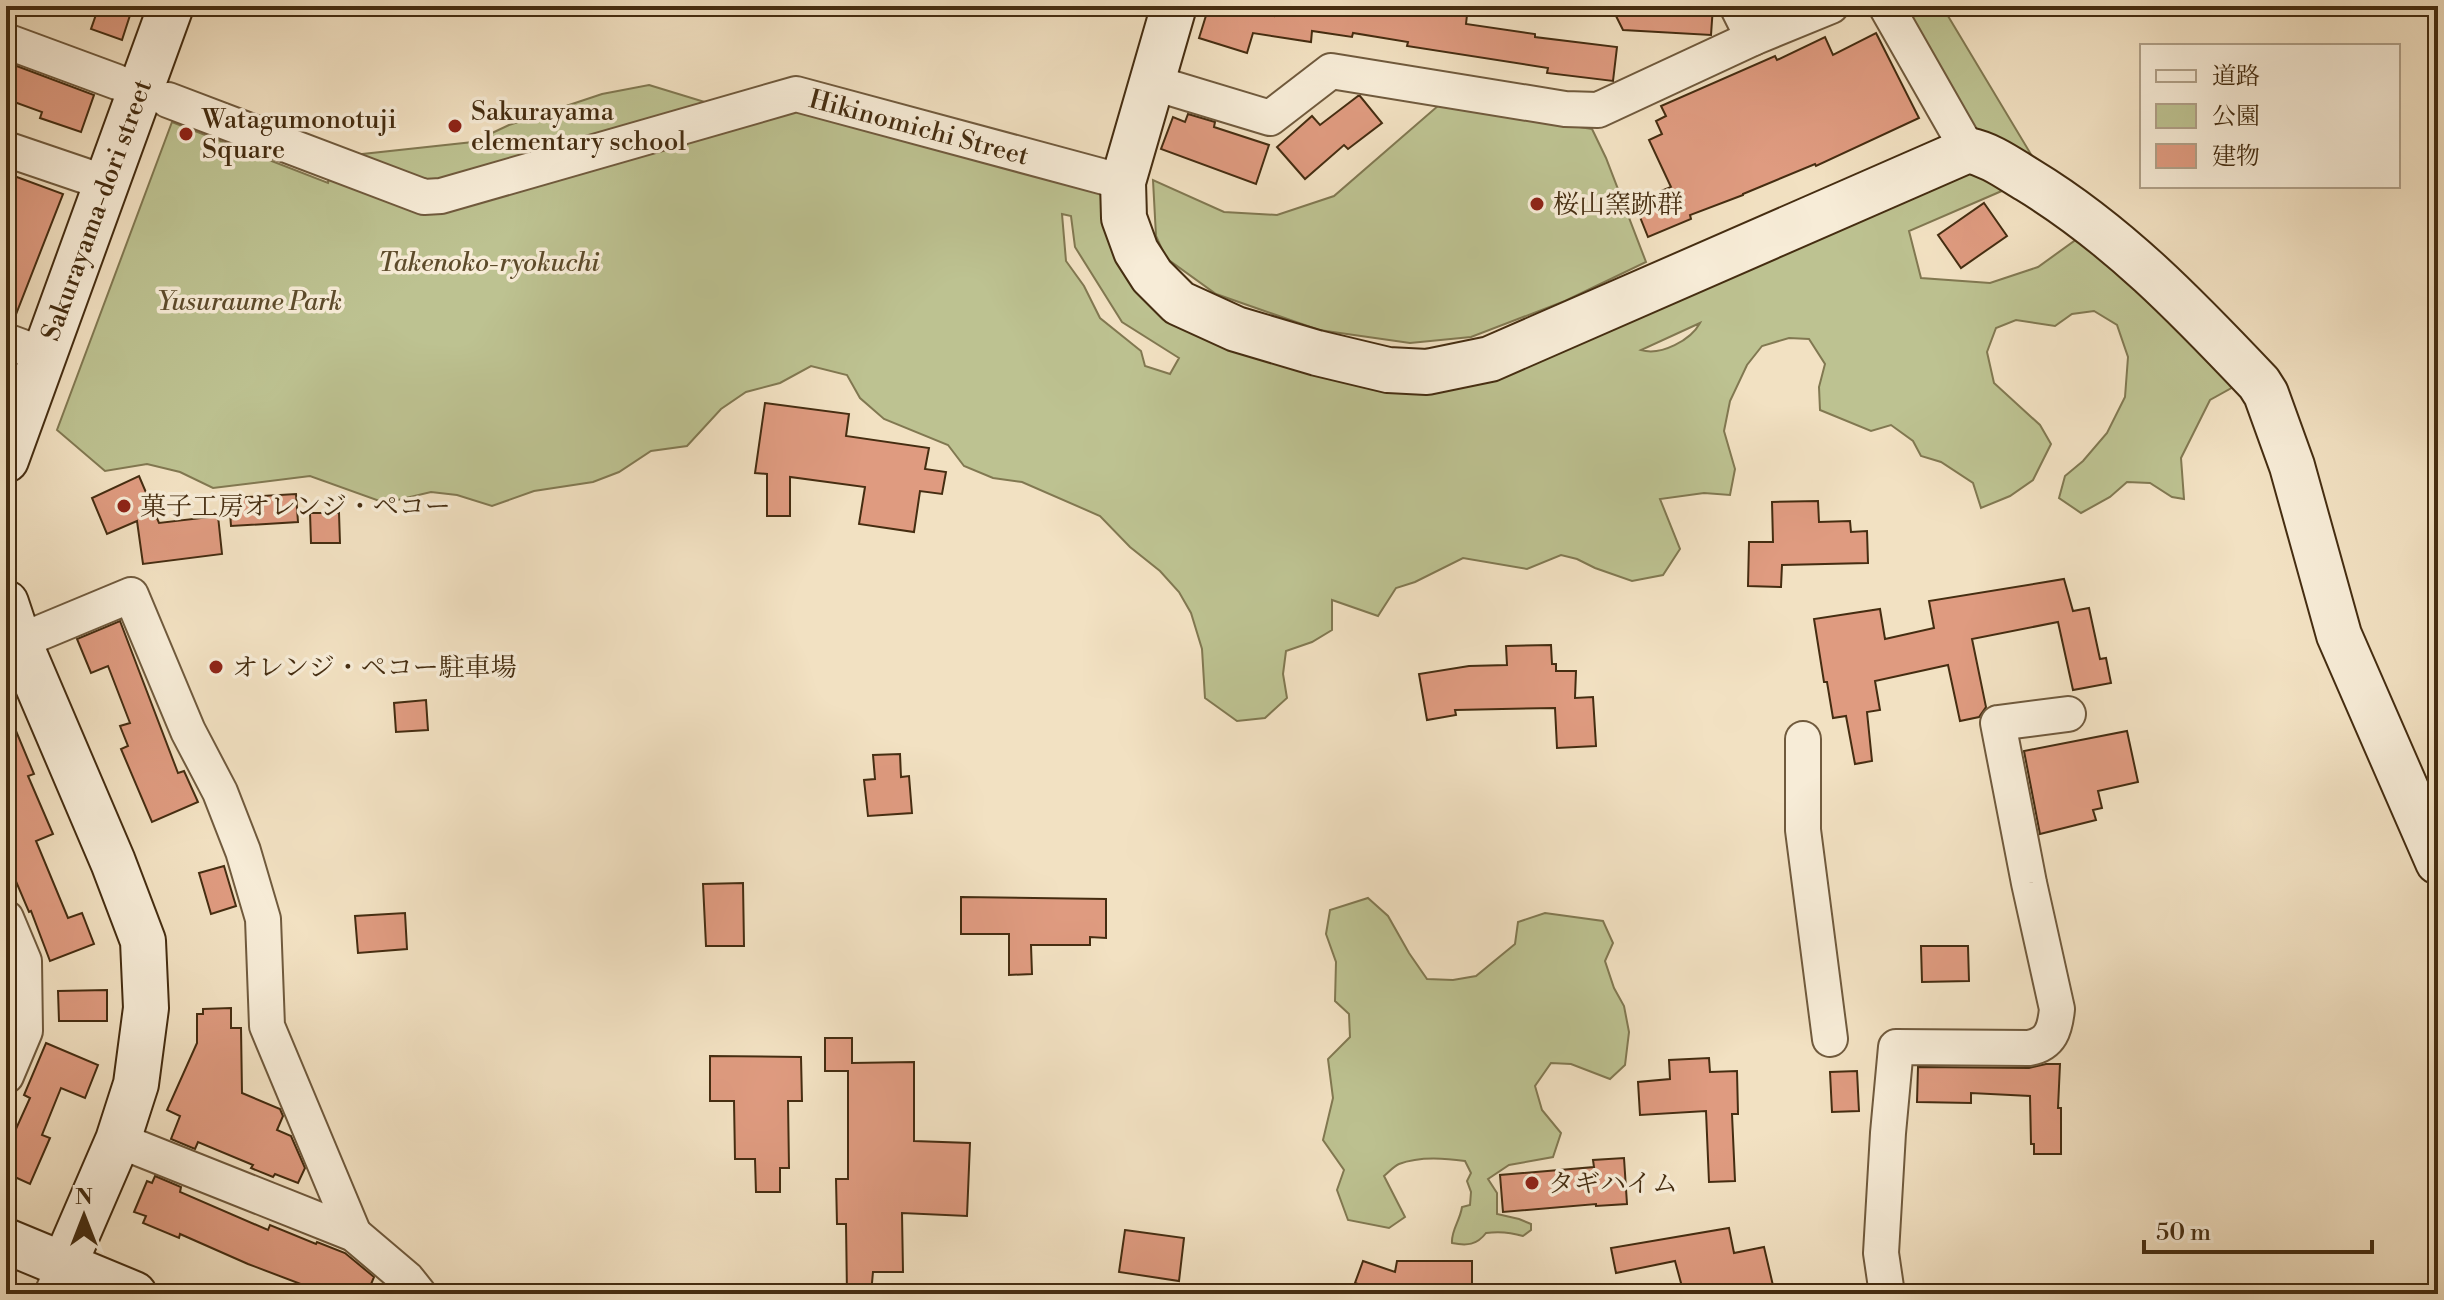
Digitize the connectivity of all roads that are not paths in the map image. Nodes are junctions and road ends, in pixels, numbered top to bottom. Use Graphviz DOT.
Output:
graph roads {
  1 [pos="171,6"];
  2 [pos="1174,6"];
  3 [pos="1737,6"];
  4 [pos="1831,6"];
  5 [pos="1886,6"];
  6 [pos="1753,38"];
  7 [pos="6,41"];
  8 [pos="117,82"];
  9 [pos="1151,82"];
  10 [pos="168,100"];
  11 [pos="6,149"];
  12 [pos="1968,150"];
  13 [pos="1123,182"];
  14 [pos="106,183"];
  15 [pos="25,348"];
  16 [pos="6,460"];
  17 [pos="10,631"];
  18 [pos="2068,714"];
  19 [pos="1803,739"];
  20 [pos="2438,862"];
  21 [pos="6,918"];
  22 [pos="1830,1039"];
  23 [pos="6,1076"];
  24 [pos="118,1140"];
  25 [pos="354,1234"];
  26 [pos="6,1241"];
  27 [pos="58,1280"];
  28 [pos="134,1294"];
  29 [pos="419,1294"];
  30 [pos="1887,1294"];
  1 -- 14 [label="street, Sakurayama-dori street"];
  2 -- 9 [label="street"];
  3 -- 6 [label="street"];
  4 -- 6 [label="street"];
  5 -- 12 [label="street"];
  6 -- 9 [label="street"];
  7 -- 8 [label="street"];
  9 -- 13 [label="street"];
  10 -- 13 [label="street, Hikinomichi Street"];
  11 -- 14 [label="street"];
  12 -- 13 [label="street"];
  12 -- 20 [label="street"];
  14 -- 15 [label="street, Sakurayama-dori street"];
  15 -- 16 [label="street, Sakurayama-dori street"];
  17 -- 24 [label="street"];
  17 -- 25 [label="street"];
  18 -- 30 [label="street"];
  19 -- 22 [label="street"];
  21 -- 23 [label="street"];
  24 -- 25 [label="street"];
  24 -- 27 [label="street"];
  25 -- 29 [label="street"];
  26 -- 27 [label="street"];
  27 -- 28 [label="street"];
}
